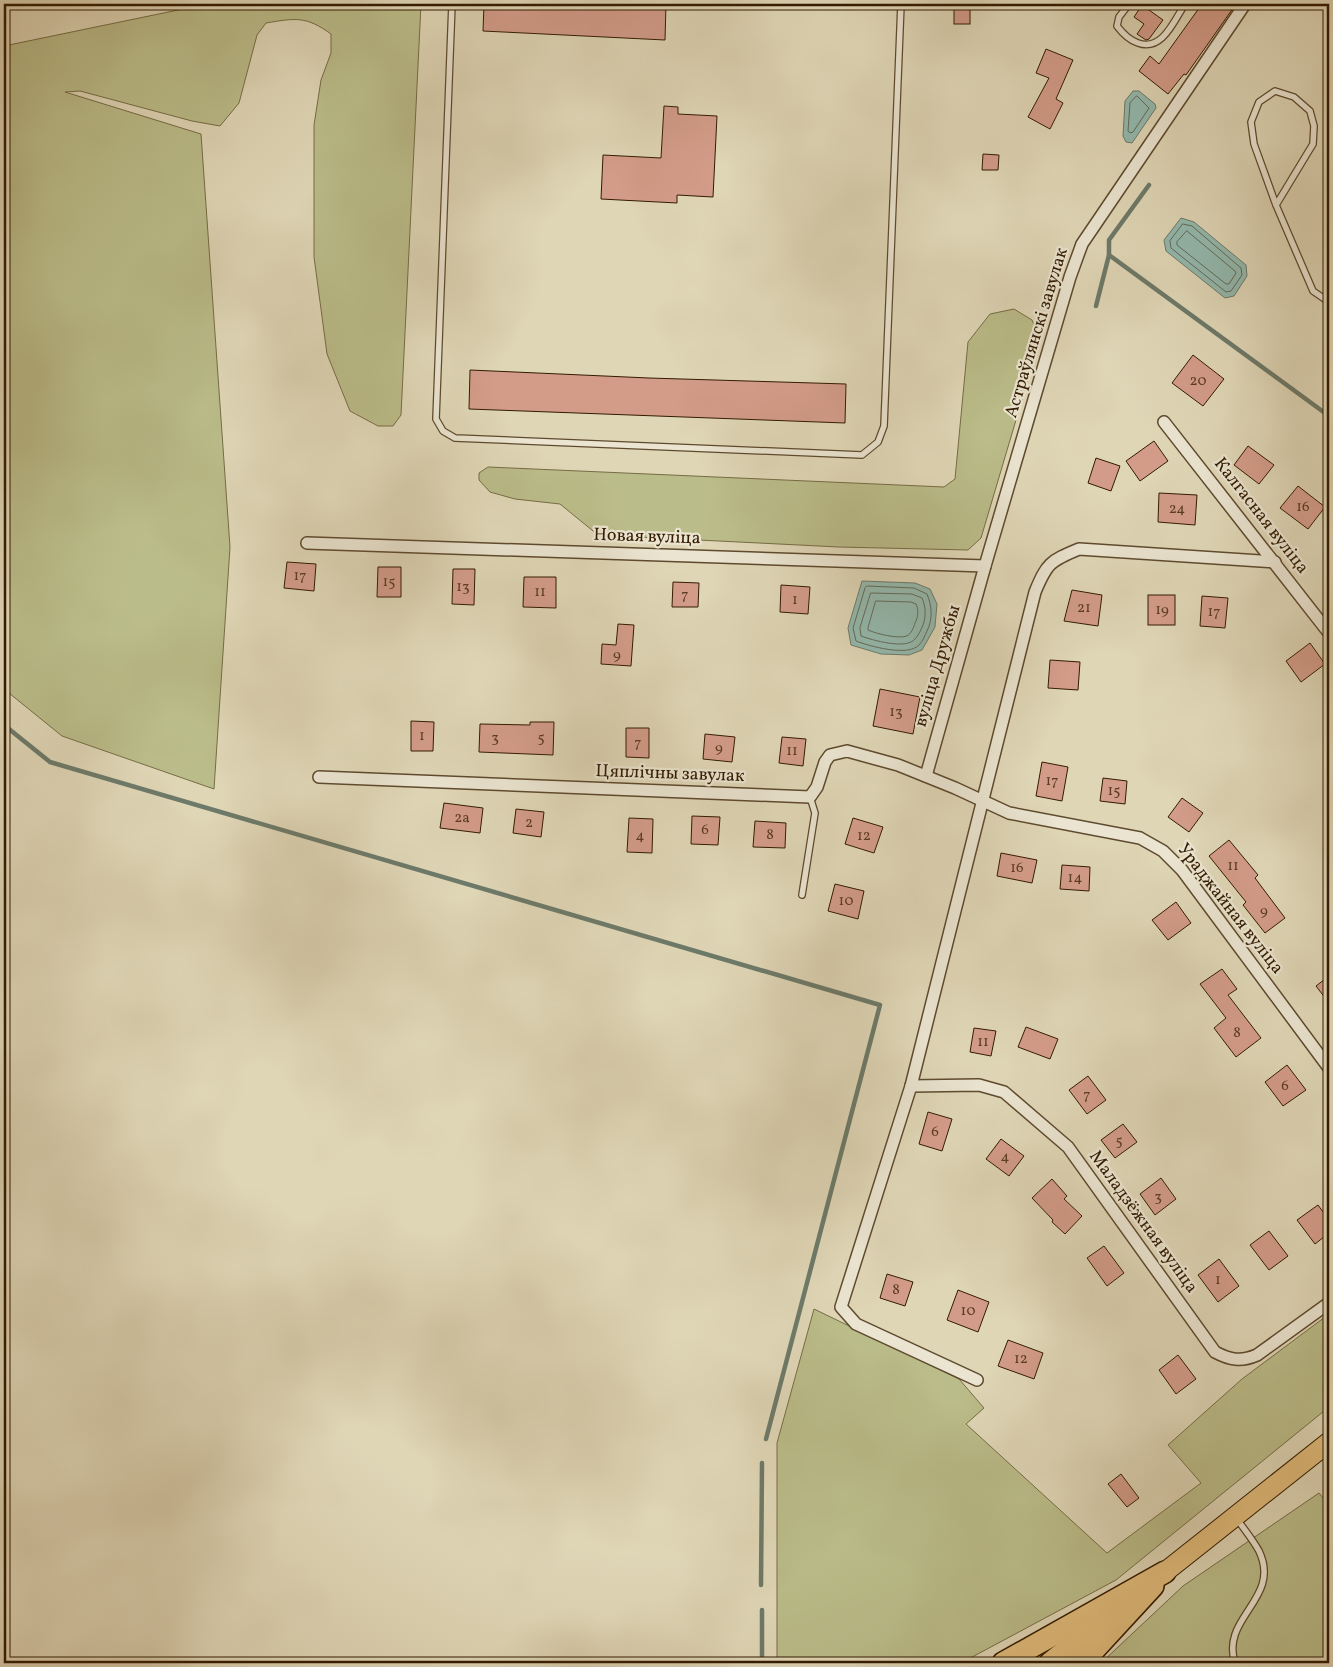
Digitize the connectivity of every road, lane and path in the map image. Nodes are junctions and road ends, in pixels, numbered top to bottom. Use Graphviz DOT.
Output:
graph roads {
  1 [pos="452,4"];
  2 [pos="901,4"];
  3 [pos="1129,4"];
  4 [pos="1185,4"];
  5 [pos="1245,4"];
  6 [pos="1276,205"];
  7 [pos="1329,302"];
  8 [pos="1164,422"];
  9 [pos="307,542"];
  10 [pos="1275,562"];
  11 [pos="985,566"];
  12 [pos="1329,633"];
  13 [pos="926,776"];
  14 [pos="318,777"];
  15 [pos="810,797"];
  16 [pos="982,802"];
  17 [pos="802,895"];
  18 [pos="1329,1068"];
  19 [pos="912,1086"];
  20 [pos="1329,1303"];
  21 [pos="977,1380"];
  22 [pos="1329,1442"];
  23 [pos="1235,1517"];
  24 [pos="1165,1572"];
  25 [pos="1004,1663"];
  26 [pos="1050,1663"];
  27 [pos="1082,1663"];
  28 [pos="1236,1663"];
  1 -- 2 [label="lane"];
  3 -- 4 [label="lane"];
  5 -- 11 [label="street, Астраўлянскі завулак"];
  6 -- 6 [label="lane"];
  6 -- 7 [label="lane"];
  8 -- 10 [label="street, Калгасная вуліца"];
  9 -- 11 [label="street, Новая вуліца"];
  10 -- 12 [label="street, Калгасная вуліца"];
  10 -- 16 [label="street"];
  11 -- 13 [label="street, вуліца Дружбы"];
  13 -- 15 [label="street"];
  13 -- 16 [label="street"];
  14 -- 15 [label="street, Цяплічны завулак"];
  15 -- 17 [label="lane"];
  16 -- 18 [label="street, Ураджайная вуліца"];
  16 -- 19 [label="street"];
  19 -- 20 [label="street, Маладзёжная вуліца"];
  19 -- 21 [label="street"];
  22 -- 23 [label="main road"];
  23 -- 24 [label="main road"];
  23 -- 28 [label="lane"];
  24 -- 25 [label="highway"];
  24 -- 26 [label="highway"];
  24 -- 27 [label="highway"];
}
